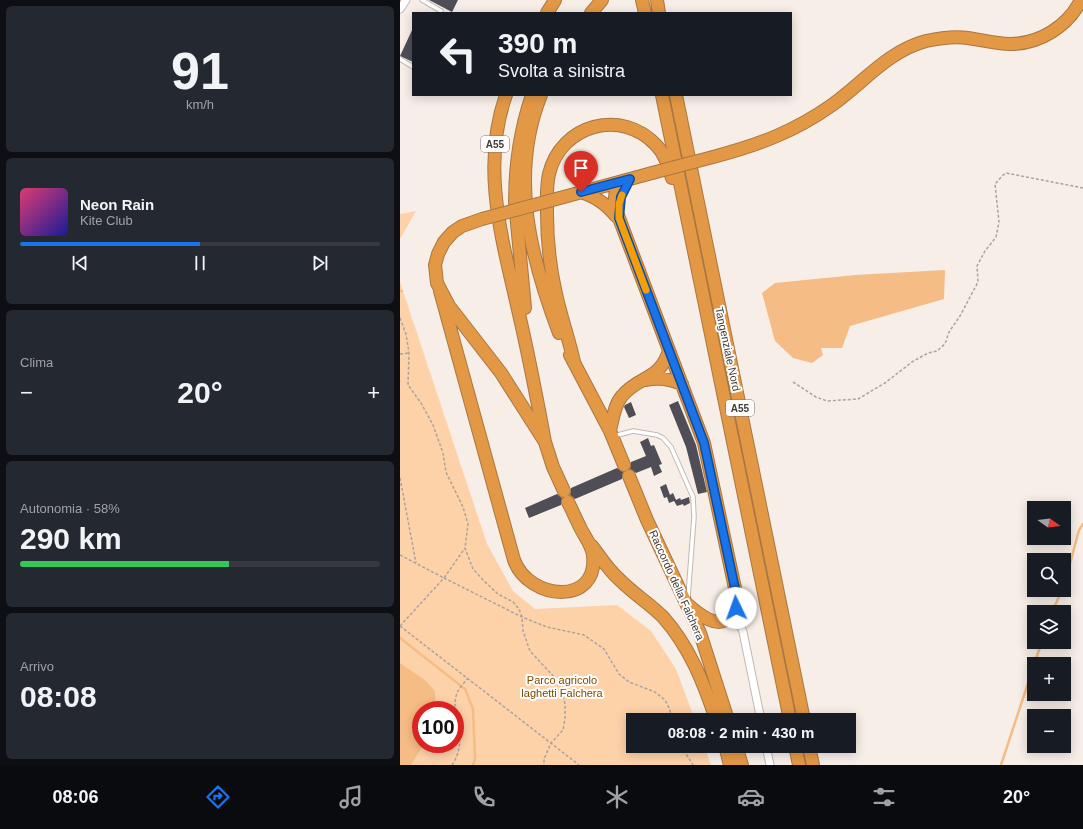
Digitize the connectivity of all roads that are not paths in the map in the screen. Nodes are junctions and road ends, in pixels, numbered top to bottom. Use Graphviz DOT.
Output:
graph roads {
  1 [pos="406,0"];
  2 [pos="422,0"];
  3 [pos="555,0"];
  4 [pos="592,0"];
  5 [pos="602,0"];
  6 [pos="642,0"];
  7 [pos="657,0"];
  8 [pos="1081,0"];
  9 [pos="400,9"];
  10 [pos="441,11"];
  11 [pos="548,12"];
  12 [pos="582,12"];
  13 [pos="592,12"];
  14 [pos="645,12"];
  15 [pos="659,12"];
  16 [pos="400,59"];
  17 [pos="412,66"];
  18 [pos="506,96"];
  19 [pos="532,96"];
  20 [pos="541,96"];
  21 [pos="662,96"];
  22 [pos="676,96"];
  23 [pos="630,179"];
  24 [pos="617,183"];
  25 [pos="581,192"];
  26 [pos="688,215"];
  27 [pos="619,218"];
  28 [pos="440,291"];
  29 [pos="669,350"];
  30 [pos="529,357"];
  31 [pos="574,362"];
  32 [pos="641,382"];
  33 [pos="682,384"];
  34 [pos="611,434"];
  35 [pos="545,442"];
  36 [pos="586,538"];
  37 [pos="687,604"];
  38 [pos="732,615"];
  39 [pos="714,713"];
  40 [pos="726,713"];
  41 [pos="760,713"];
  42 [pos="789,713"];
  43 [pos="803,713"];
  44 [pos="727,753"];
  45 [pos="738,753"];
  46 [pos="767,753"];
  47 [pos="796,753"];
  48 [pos="810,753"];
  49 [pos="730,765"];
  50 [pos="742,765"];
  51 [pos="770,765"];
  52 [pos="799,765"];
  53 [pos="813,765"];
  1 -- 9 [label="street"];
  2 -- 10 [label="lane"];
  3 -- 11 [label="highway"];
  4 -- 12 [label="highway"];
  5 -- 13 [label="highway"];
  6 -- 14 [label="highway"];
  7 -- 15 [label="highway"];
  8 -- 23 [label="highway, bridge"];
  16 -- 17 [label="lane"];
  18 -- 30 [label="highway, A55"];
  19 -- 30 [label="highway"];
  20 -- 31 [label="highway"];
  21 -- 26 [label="highway, Tangenziale Nord / A55"];
  22 -- 43 [label="highway, Tangenziale Nord / A55"];
  23 -- 24 [label="highway"];
  23 -- 27 [label="highway"];
  24 -- 25 [label="highway"];
  24 -- 27 [label="highway"];
  25 -- 27 [label="highway"];
  25 -- 28 [label="highway, bridge"];
  26 -- 31 [label="highway"];
  26 -- 42 [label="highway, Tangenziale Nord / A55"];
  27 -- 29 [label="highway"];
  28 -- 35 [label="highway"];
  28 -- 36 [label="highway"];
  29 -- 32 [label="highway"];
  29 -- 33 [label="highway"];
  30 -- 35 [label="highway, A55"];
  31 -- 34 [label="highway, Raccordo della Falchera"];
  32 -- 33 [label="highway"];
  32 -- 34 [label="highway"];
  33 -- 38 [label="highway"];
  34 -- 37 [label="highway, Raccordo della Falchera"];
  34 -- 37 [label="lane"];
  35 -- 36 [label="highway"];
  36 -- 39 [label="highway, Raccordo della Falchera"];
  37 -- 38 [label="highway"];
  37 -- 40 [label="highway, Raccordo della Falchera"];
  38 -- 41 [label="street"];
  44 -- 49 [label="highway"];
  45 -- 50 [label="highway"];
  46 -- 51 [label="street"];
  47 -- 52 [label="highway"];
  48 -- 53 [label="highway"];
}
